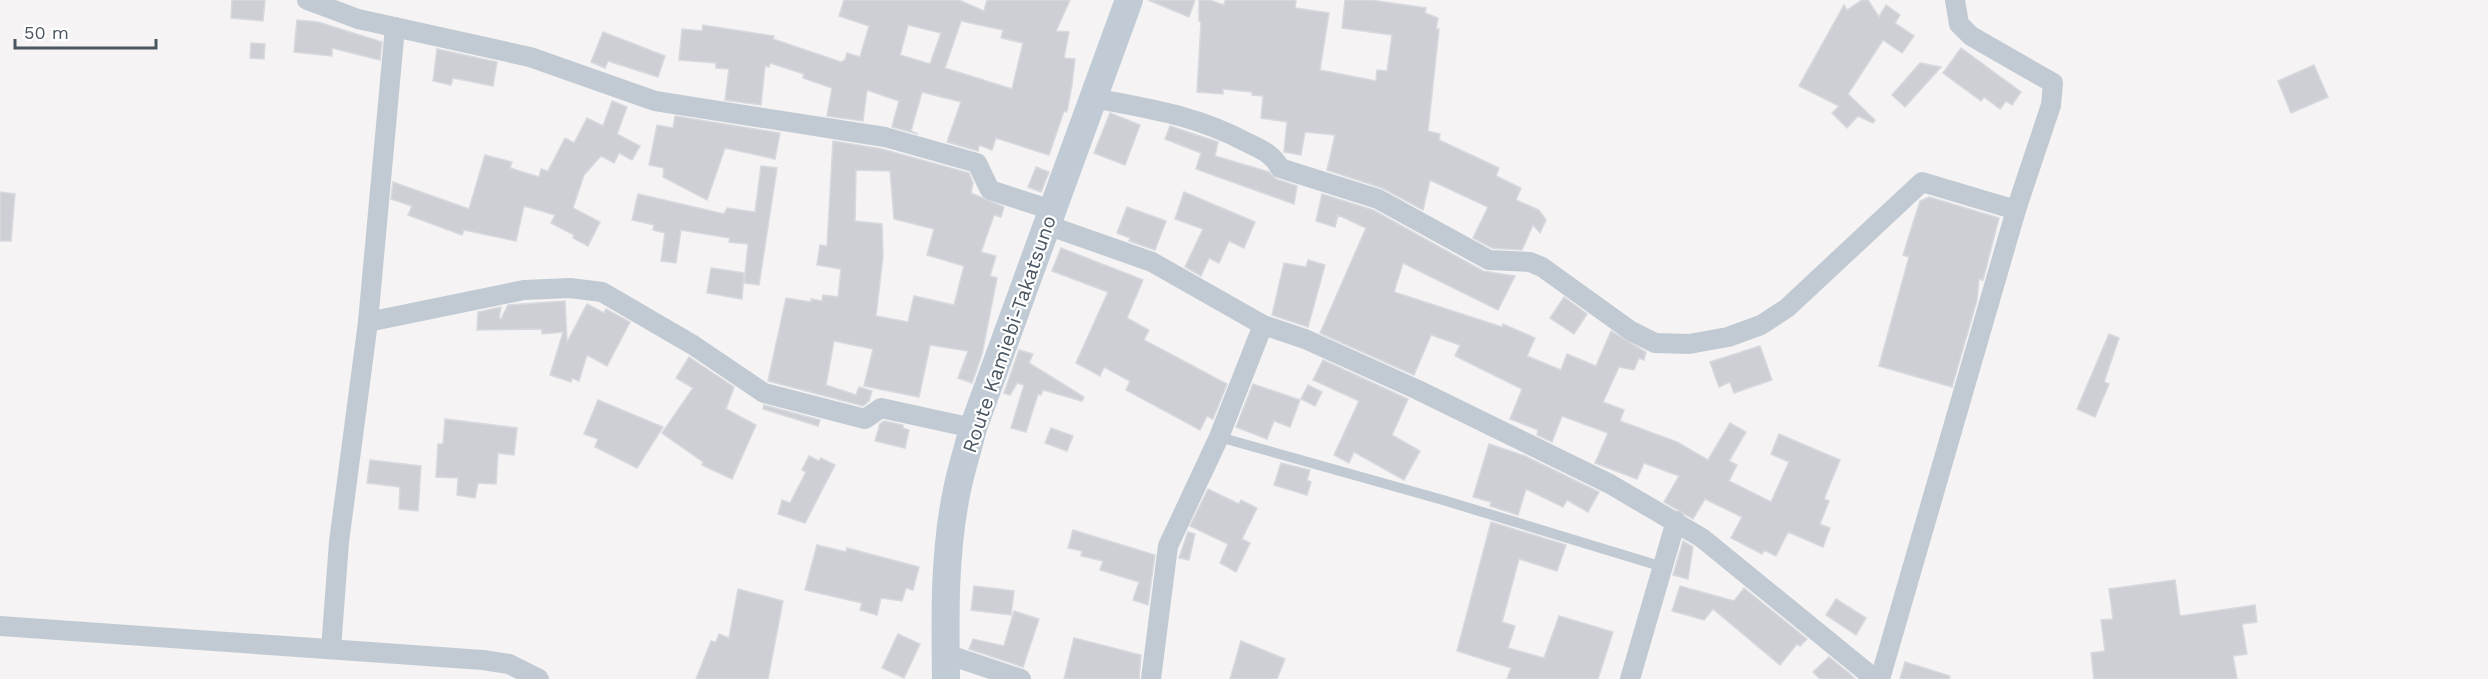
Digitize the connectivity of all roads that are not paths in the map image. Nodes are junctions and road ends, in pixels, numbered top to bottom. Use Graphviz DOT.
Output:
graph roads {
  1 [pos="307,0"];
  2 [pos="1129,0"];
  3 [pos="1955,0"];
  4 [pos="395,27"];
  5 [pos="1093,98"];
  6 [pos="2016,210"];
  7 [pos="1049,217"];
  8 [pos="368,321"];
  9 [pos="1263,325"];
  10 [pos="974,428"];
  11 [pos="1218,437"];
  12 [pos="1676,522"];
  13 [pos="1663,567"];
  14 [pos="0,626"];
  15 [pos="331,649"];
  16 [pos="946,667"];
  17 [pos="539,679"];
  18 [pos="1021,679"];
  19 [pos="1151,679"];
  20 [pos="1630,679"];
  21 [pos="1875,679"];
  22 [pos="1880,679"];
  1 -- 4 [label="street"];
  2 -- 5 [label="main road, Route Kamiebi-Takatsuno"];
  3 -- 6 [label="street"];
  4 -- 7 [label="street"];
  4 -- 8 [label="street"];
  5 -- 6 [label="street"];
  5 -- 7 [label="main road, Route Kamiebi-Takatsuno"];
  6 -- 22 [label="street"];
  7 -- 9 [label="street"];
  7 -- 10 [label="main road, Route Kamiebi-Takatsuno"];
  8 -- 10 [label="street"];
  8 -- 15 [label="street"];
  9 -- 11 [label="street"];
  9 -- 12 [label="street"];
  10 -- 16 [label="main road, Route Kamiebi-Takatsuno"];
  11 -- 13 [label="lane"];
  11 -- 19 [label="street"];
  12 -- 13 [label="street"];
  12 -- 21 [label="street"];
  13 -- 20 [label="street"];
  14 -- 15 [label="street"];
  15 -- 17 [label="street"];
  16 -- 18 [label="street"];
}
